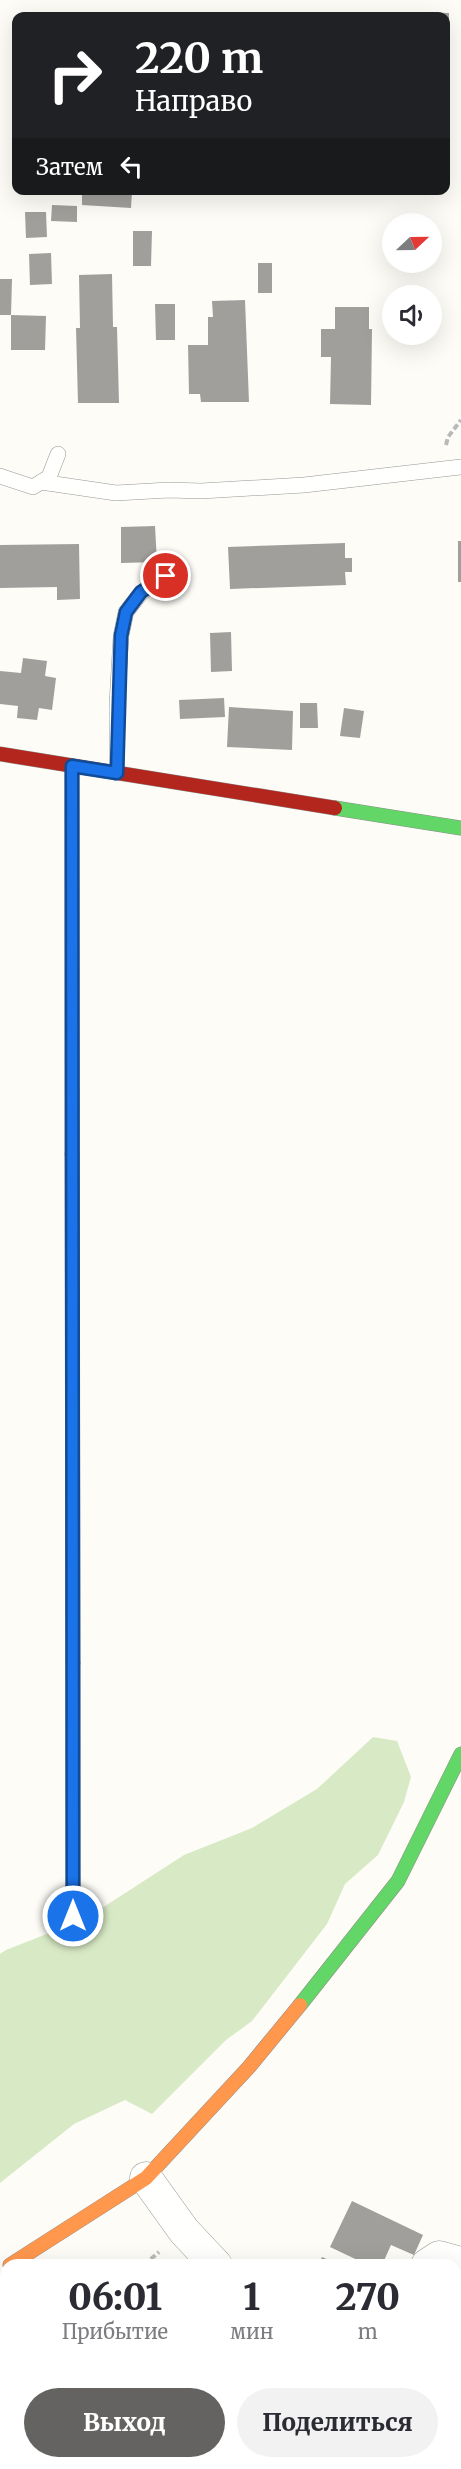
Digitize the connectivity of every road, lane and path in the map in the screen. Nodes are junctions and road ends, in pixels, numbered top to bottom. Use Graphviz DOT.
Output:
graph roads {
  1 [pos="58,454"];
  2 [pos="461,467"];
  3 [pos="0,476"];
  4 [pos="41,482"];
  5 [pos="166,576"];
  6 [pos="0,754"];
  7 [pos="72,766"];
  8 [pos="117,773"];
  9 [pos="461,828"];
  10 [pos="461,1754"];
  11 [pos="73,1916"];
  12 [pos="146,2178"];
  13 [pos="19,2259"];
  14 [pos="210,2259"];
  1 -- 4 [label="lane"];
  2 -- 4 [label="lane"];
  3 -- 4 [label="lane"];
  5 -- 8 [label="lane"];
  6 -- 7 [label="street"];
  7 -- 8 [label="street"];
  7 -- 11 [label="street"];
  8 -- 9 [label="street"];
  10 -- 12 [label="street"];
  12 -- 13 [label="street"];
  12 -- 14 [label="street"];
}
